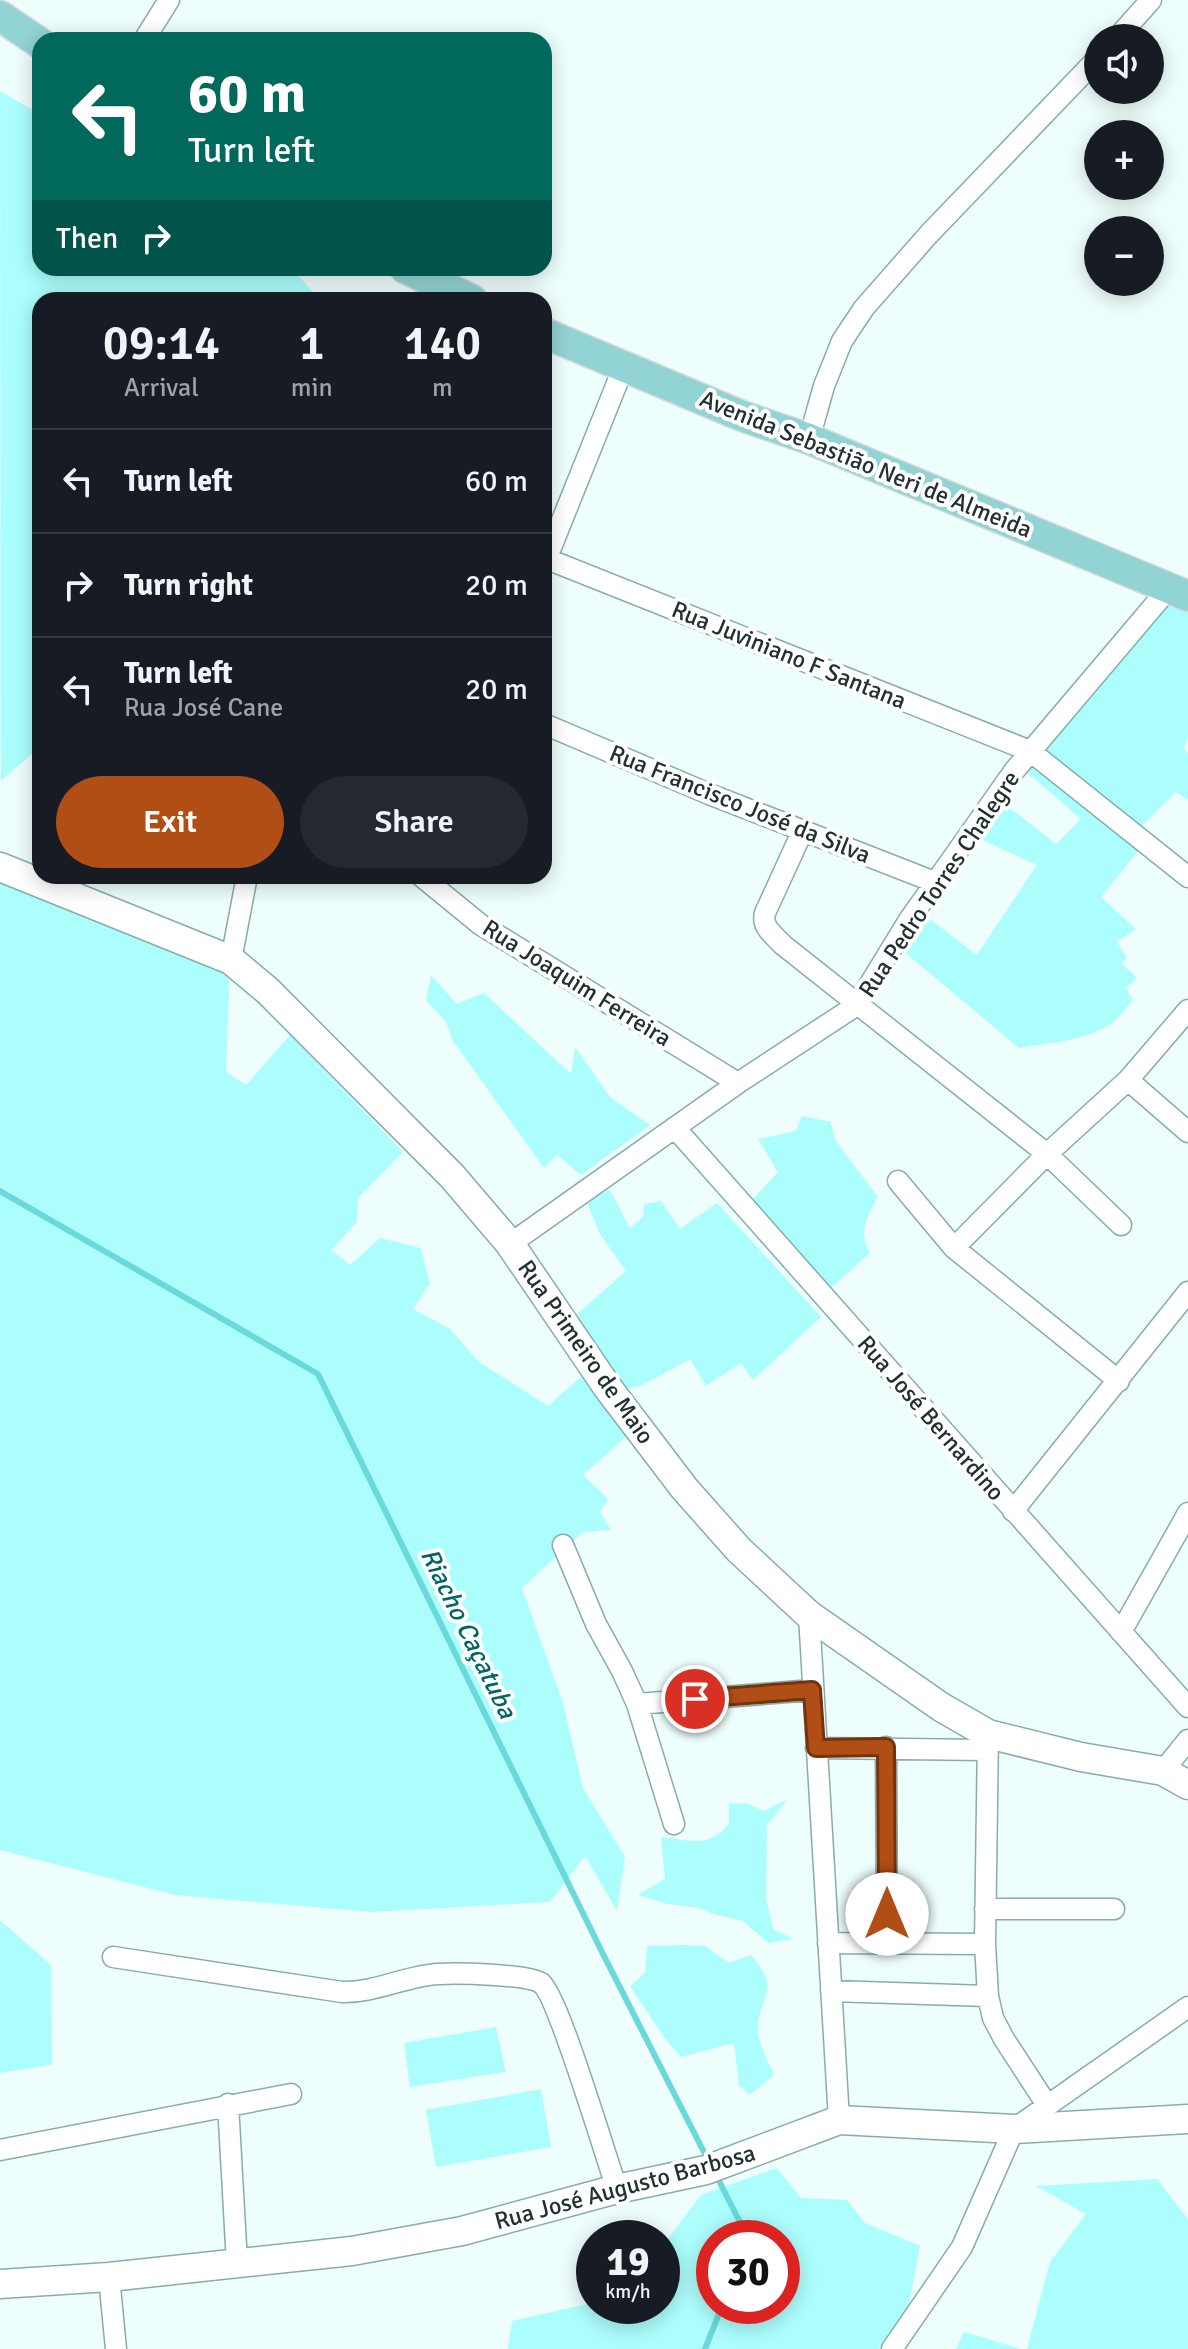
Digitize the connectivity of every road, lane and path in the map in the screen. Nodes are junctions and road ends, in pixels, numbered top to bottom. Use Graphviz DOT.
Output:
graph roads {
  1 [pos="169,0"];
  2 [pos="1151,0"];
  3 [pos="0,16"];
  4 [pos="1130,24"];
  5 [pos="149,32"];
  6 [pos="32,38"];
  7 [pos="1084,73"];
  8 [pos="422,276"];
  9 [pos="455,292"];
  10 [pos="552,336"];
  11 [pos="624,366"];
  12 [pos="809,439"];
  13 [pos="552,545"];
  14 [pos="552,565"];
  15 [pos="1179,592"];
  16 [pos="552,727"];
  17 [pos="1030,751"];
  18 [pos="803,830"];
  19 [pos="0,867"];
  20 [pos="1188,877"];
  21 [pos="32,880"];
  22 [pos="937,883"];
  23 [pos="42,884"];
  24 [pos="245,884"];
  25 [pos="431,884"];
  26 [pos="231,960"];
  27 [pos="857,1005"];
  28 [pos="1188,1010"];
  29 [pos="1128,1080"];
  30 [pos="738,1083"];
  31 [pos="675,1128"];
  32 [pos="1188,1132"];
  33 [pos="1047,1154"];
  34 [pos="898,1181"];
  35 [pos="1121,1225"];
  36 [pos="510,1244"];
  37 [pos="954,1248"];
  38 [pos="1188,1292"];
  39 [pos="1119,1381"];
  40 [pos="1013,1511"];
  41 [pos="1188,1513"];
  42 [pos="563,1545"];
  43 [pos="809,1615"];
  44 [pos="1121,1632"];
  45 [pos="812,1690"];
  46 [pos="637,1704"];
  47 [pos="1188,1707"];
  48 [pos="1188,1740"];
  49 [pos="987,1742"];
  50 [pos="886,1747"];
  51 [pos="816,1748"];
  52 [pos="1163,1771"];
  53 [pos="1188,1785"];
  54 [pos="674,1824"];
  55 [pos="985,1909"];
  56 [pos="1114,1909"];
  57 [pos="887,1942"];
  58 [pos="828,1943"];
  59 [pos="985,1944"];
  60 [pos="113,1957"];
  61 [pos="831,1991"];
  62 [pos="988,1996"];
  63 [pos="1188,2007"];
  64 [pos="291,2094"];
  65 [pos="228,2104"];
  66 [pos="1047,2105"];
  67 [pos="1188,2119"];
  68 [pos="839,2120"];
  69 [pos="1014,2129"];
  70 [pos="0,2150"];
  71 [pos="617,2189"];
  72 [pos="237,2263"];
  73 [pos="109,2277"];
  74 [pos="0,2284"];
  75 [pos="116,2349"];
  76 [pos="892,2349"];
  1 -- 5 [label="street"];
  2 -- 4 [label="street"];
  3 -- 6 [label="main road"];
  7 -- 12 [label="street"];
  8 -- 9 [label="main road"];
  10 -- 11 [label="main road, Avenida Sebastião Neri de Almeida"];
  11 -- 12 [label="main road, Avenida Sebastião Neri de Almeida"];
  11 -- 13 [label="street"];
  12 -- 15 [label="main road, Avenida Sebastião Neri de Almeida"];
  14 -- 17 [label="street, Rua Juviniano F Santana"];
  15 -- 17 [label="street, Rua Pedro Torres Chalegre"];
  16 -- 18 [label="street, Rua Francisco José da Silva"];
  17 -- 20 [label="street, Rua Juviniano F Santana"];
  17 -- 22 [label="street, Rua Pedro Torres Chalegre"];
  18 -- 22 [label="street, Rua Francisco José da Silva"];
  18 -- 27 [label="street"];
  19 -- 21 [label="street, Rua Primeiro de Maio"];
  22 -- 27 [label="street, Rua Pedro Torres Chalegre"];
  23 -- 26 [label="street, Rua Primeiro de Maio"];
  24 -- 26 [label="street"];
  25 -- 30 [label="street, Rua Joaquim Ferreira"];
  26 -- 36 [label="street, Rua Primeiro de Maio"];
  27 -- 30 [label="street, Rua Pedro Torres Chalegre"];
  27 -- 33 [label="street"];
  28 -- 29 [label="street"];
  29 -- 32 [label="street"];
  29 -- 33 [label="street"];
  30 -- 31 [label="street, Rua Pedro Torres Chalegre"];
  31 -- 36 [label="street, Rua Pedro Torres Chalegre"];
  31 -- 40 [label="street, Rua José Bernardino"];
  33 -- 35 [label="street"];
  33 -- 37 [label="street"];
  34 -- 37 [label="street"];
  36 -- 43 [label="street, Rua Primeiro de Maio"];
  37 -- 39 [label="street"];
  38 -- 39 [label="street"];
  39 -- 40 [label="street"];
  40 -- 44 [label="street, Rua José Bernardino"];
  41 -- 44 [label="street"];
  42 -- 46 [label="street"];
  43 -- 45 [label="street"];
  43 -- 49 [label="street, Rua Primeiro de Maio"];
  44 -- 47 [label="street, Rua José Bernardino"];
  45 -- 46 [label="street"];
  45 -- 51 [label="street"];
  46 -- 54 [label="street"];
  48 -- 52 [label="street"];
  49 -- 50 [label="street"];
  49 -- 52 [label="street, Rua Primeiro de Maio"];
  49 -- 55 [label="street"];
  50 -- 51 [label="street"];
  50 -- 57 [label="street"];
  51 -- 58 [label="street"];
  52 -- 53 [label="street, Rua Primeiro de Maio"];
  55 -- 56 [label="street"];
  55 -- 59 [label="street"];
  57 -- 58 [label="street"];
  57 -- 59 [label="street"];
  58 -- 61 [label="street"];
  59 -- 62 [label="street"];
  60 -- 71 [label="street"];
  61 -- 62 [label="street"];
  61 -- 68 [label="street"];
  62 -- 66 [label="street"];
  63 -- 66 [label="street"];
  64 -- 65 [label="street"];
  65 -- 70 [label="street"];
  65 -- 72 [label="street"];
  66 -- 69 [label="street"];
  67 -- 69 [label="street"];
  68 -- 69 [label="street"];
  68 -- 71 [label="street, Rua José Augusto Barbosa"];
  69 -- 76 [label="street"];
  71 -- 72 [label="street, Rua José Augusto Barbosa"];
  72 -- 73 [label="street, Rua José Augusto Barbosa"];
  73 -- 74 [label="street, Rua José Augusto Barbosa"];
  73 -- 75 [label="street"];
}
